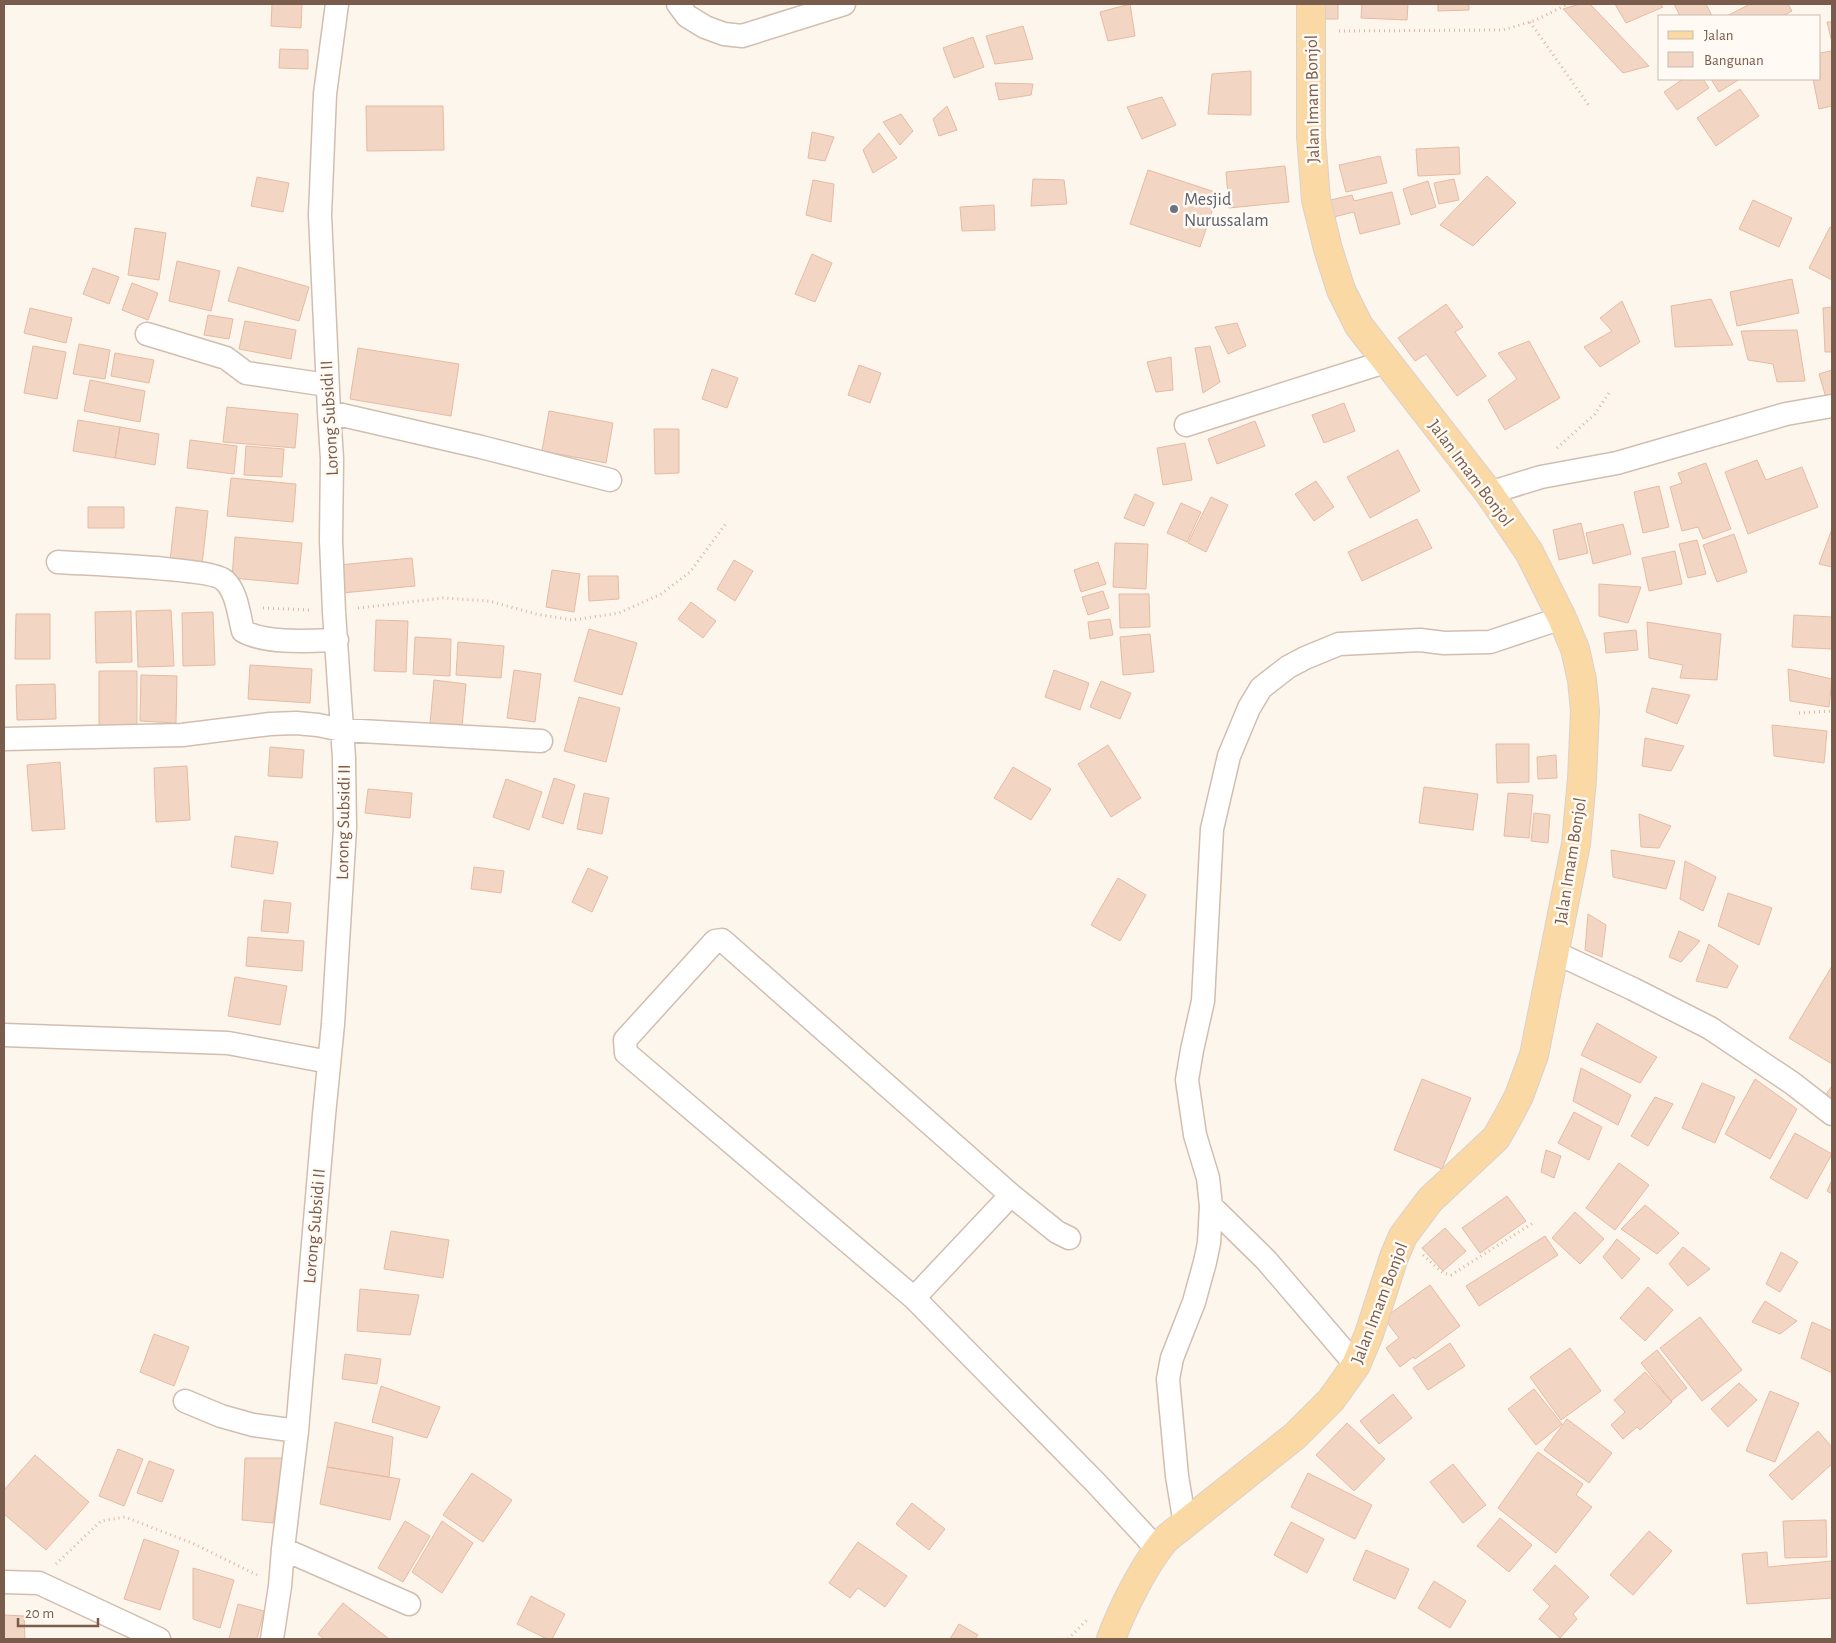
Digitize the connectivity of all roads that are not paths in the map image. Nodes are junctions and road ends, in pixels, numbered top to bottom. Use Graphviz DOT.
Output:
graph roads {
  1 [pos="337,4"];
  2 [pos="678,4"];
  3 [pos="844,4"];
  4 [pos="1311,4"];
  5 [pos="147,334"];
  6 [pos="1385,362"];
  7 [pos="327,385"];
  8 [pos="1832,406"];
  9 [pos="328,412"];
  10 [pos="1186,425"];
  11 [pos="610,480"];
  12 [pos="1489,493"];
  13 [pos="58,562"];
  14 [pos="1562,618"];
  15 [pos="337,640"];
  16 [pos="342,730"];
  17 [pos="4,739"];
  18 [pos="541,741"];
  19 [pos="1554,952"];
  20 [pos="4,1035"];
  21 [pos="329,1062"];
  22 [pos="1832,1114"];
  23 [pos="1011,1195"];
  24 [pos="1211,1206"];
  25 [pos="1069,1238"];
  26 [pos="914,1298"];
  27 [pos="1356,1365"];
  28 [pos="185,1401"];
  29 [pos="297,1431"];
  30 [pos="1185,1524"];
  31 [pos="283,1549"];
  32 [pos="1156,1550"];
  33 [pos="4,1582"];
  34 [pos="410,1604"];
  35 [pos="159,1639"];
  36 [pos="272,1639"];
  37 [pos="1111,1639"];
  1 -- 7 [label="street, Lorong Subsidi II"];
  2 -- 3 [label="street"];
  4 -- 6 [label="main road, Jalan Imam Bonjol"];
  5 -- 7 [label="street"];
  6 -- 10 [label="street"];
  6 -- 12 [label="main road, Jalan Imam Bonjol"];
  7 -- 9 [label="street, Lorong Subsidi II"];
  8 -- 12 [label="street"];
  9 -- 11 [label="street"];
  9 -- 15 [label="street, Lorong Subsidi II"];
  12 -- 14 [label="main road, Jalan Imam Bonjol"];
  13 -- 15 [label="street"];
  14 -- 19 [label="main road, Jalan Imam Bonjol"];
  14 -- 24 [label="street"];
  15 -- 16 [label="street, Lorong Subsidi II"];
  16 -- 17 [label="street"];
  16 -- 18 [label="street"];
  16 -- 21 [label="street, Lorong Subsidi II"];
  19 -- 22 [label="street"];
  19 -- 27 [label="main road, Jalan Imam Bonjol"];
  20 -- 21 [label="street"];
  21 -- 29 [label="street, Lorong Subsidi II"];
  23 -- 25 [label="street"];
  23 -- 26 [label="street"];
  23 -- 26 [label="street"];
  24 -- 27 [label="street"];
  24 -- 30 [label="street"];
  26 -- 32 [label="street"];
  27 -- 30 [label="main road, Jalan Imam Bonjol"];
  28 -- 29 [label="street"];
  29 -- 31 [label="street, Lorong Subsidi II"];
  30 -- 32 [label="main road, Jalan Imam Bonjol"];
  31 -- 34 [label="street"];
  31 -- 36 [label="street, Lorong Subsidi II"];
  32 -- 37 [label="main road, Jalan Imam Bonjol"];
  33 -- 35 [label="street"];
}
